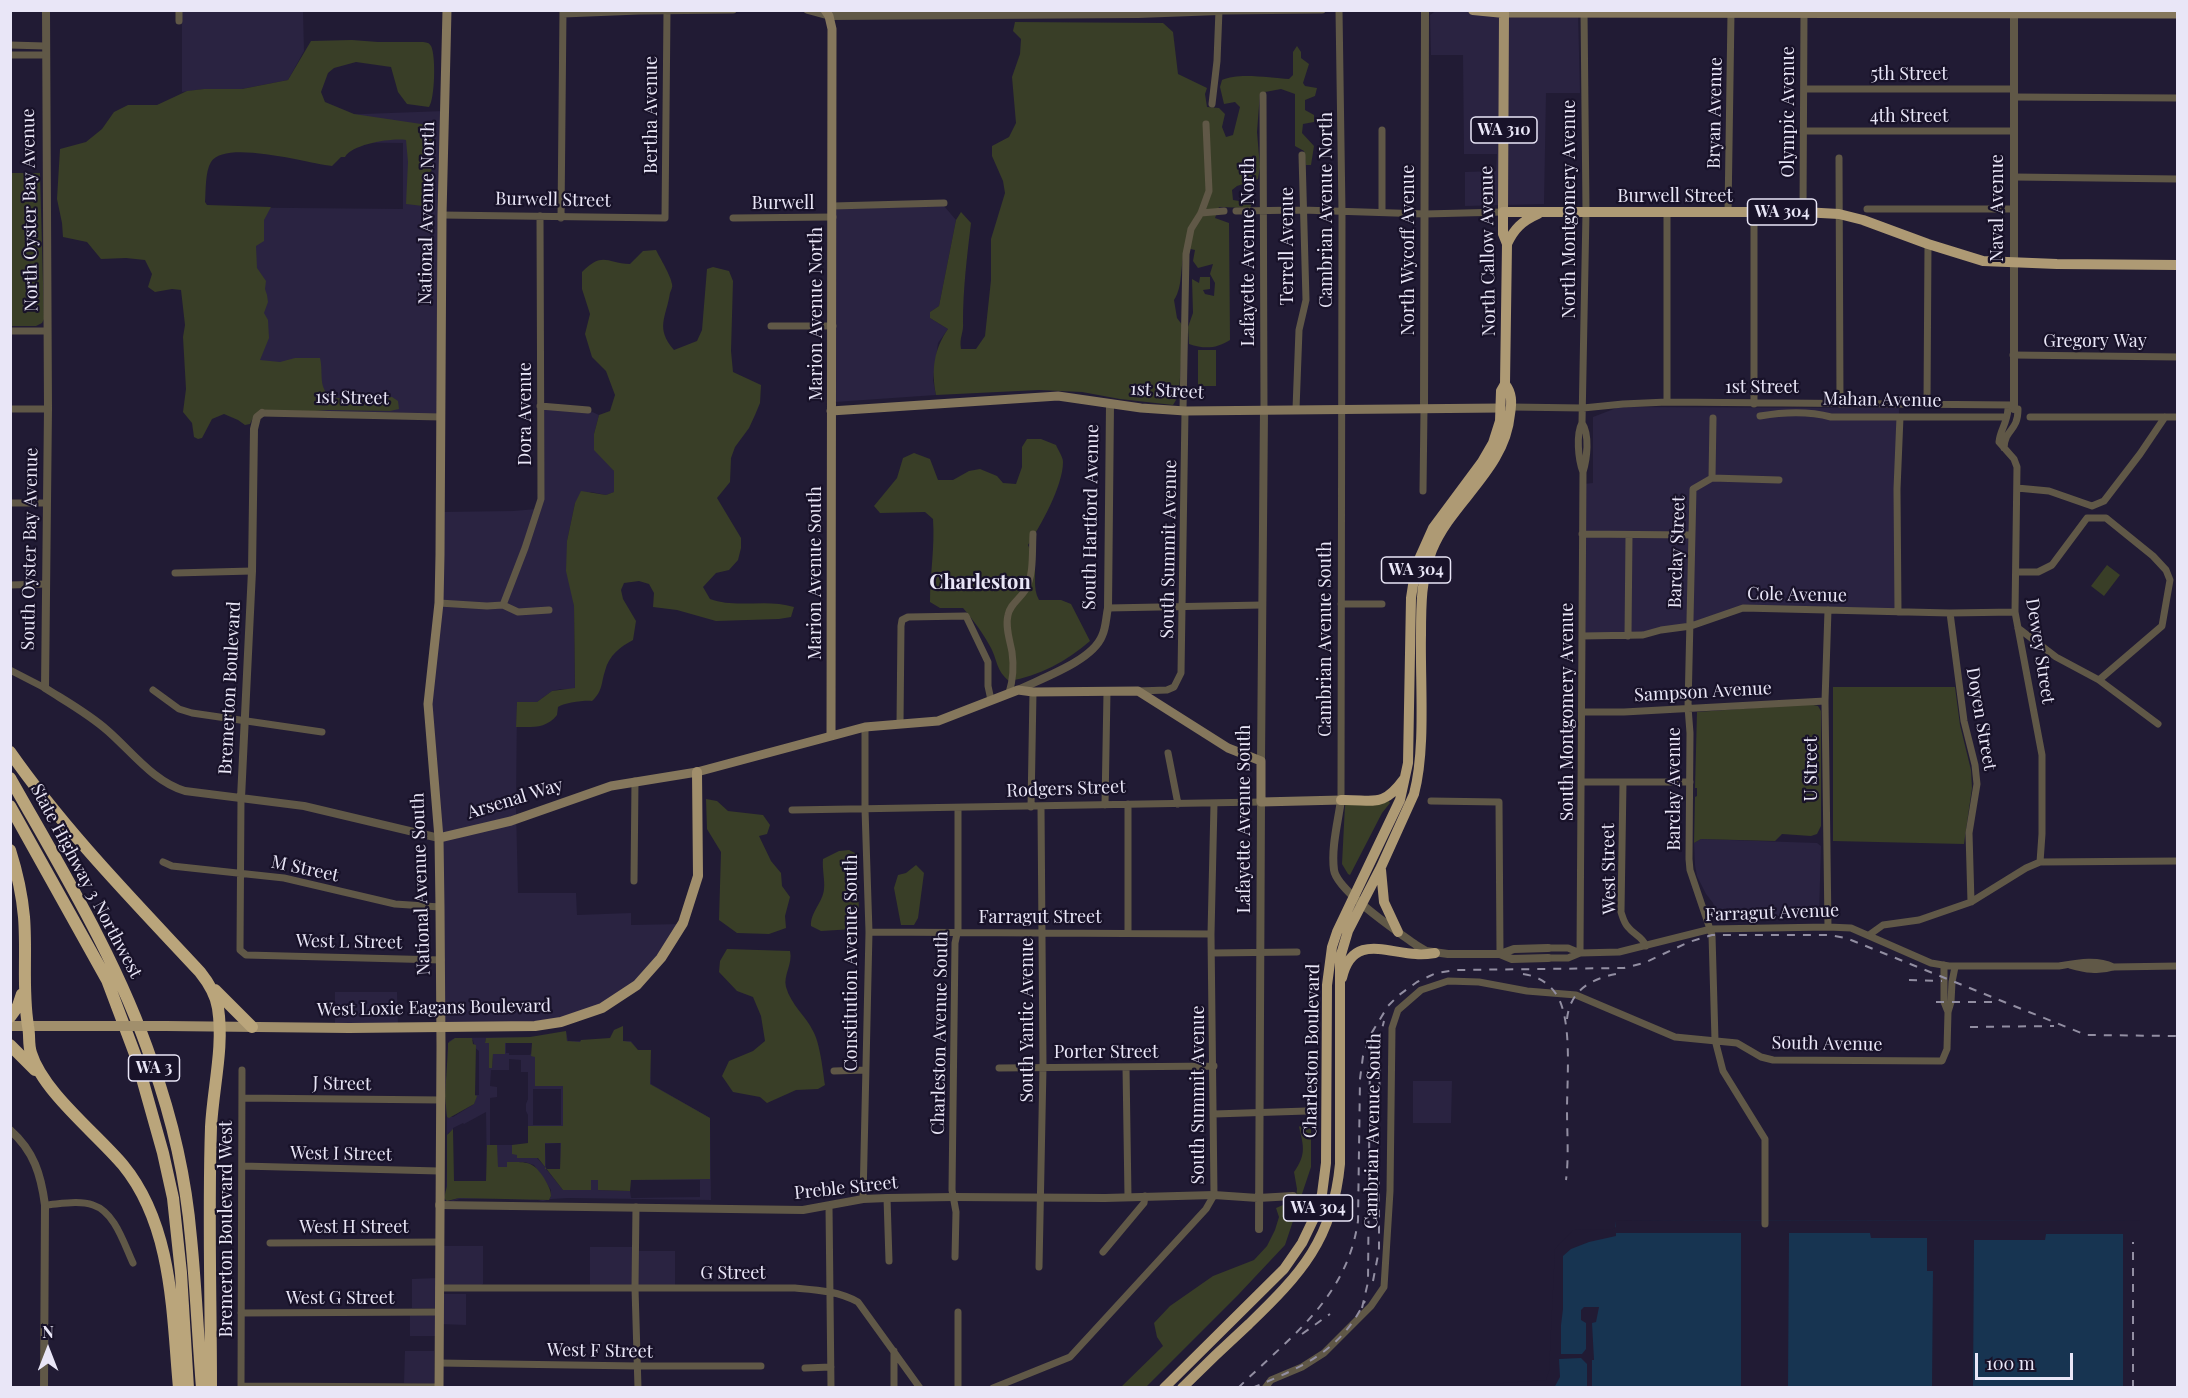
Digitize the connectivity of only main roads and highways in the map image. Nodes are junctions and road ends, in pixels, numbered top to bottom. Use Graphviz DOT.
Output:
graph roads {
  1 [pos="447,10"];
  2 [pos="1473,10"];
  3 [pos="1504,12"];
  4 [pos="1584,12"];
  5 [pos="1661,12"];
  6 [pos="1818,12"];
  7 [pos="2014,12"];
  8 [pos="2113,12"];
  9 [pos="827,13"];
  10 [pos="2178,14"];
  11 [pos="1503,212"];
  12 [pos="1543,212"];
  13 [pos="1506,244"];
  14 [pos="2178,265"];
  15 [pos="1506,407"];
  16 [pos="831,411"];
  17 [pos="441,417"];
  18 [pos="1013,692"];
  19 [pos="831,735"];
  20 [pos="10,752"];
  21 [pos="697,772"];
  22 [pos="1406,776"];
  23 [pos="10,778"];
  24 [pos="1341,800"];
  25 [pos="1261,802"];
  26 [pos="10,806"];
  27 [pos="439,838"];
  28 [pos="10,850"];
  29 [pos="1381,867"];
  30 [pos="1358,900"];
  31 [pos="1398,932"];
  32 [pos="1435,953"];
  33 [pos="207,982"];
  34 [pos="25,984"];
  35 [pos="1340,984"];
  36 [pos="10,1017"];
  37 [pos="10,1026"];
  38 [pos="28,1026"];
  39 [pos="219,1026"];
  40 [pos="252,1027"];
  41 [pos="441,1027"];
  42 [pos="10,1045"];
  43 [pos="41,1076"];
  44 [pos="439,1387"];
  45 [pos="179,1388"];
  46 [pos="188,1388"];
  47 [pos="202,1388"];
  48 [pos="211,1388"];
  49 [pos="1164,1388"];
  50 [pos="1182,1388"];
  1 -- 17 [label="main road, National Avenue North"];
  2 -- 3 [label="main road"];
  3 -- 4 [label="main road"];
  3 -- 11 [label="main road, North Callow Avenue / WA 310"];
  4 -- 5 [label="main road"];
  5 -- 6 [label="main road"];
  6 -- 7 [label="main road"];
  7 -- 8 [label="main road"];
  8 -- 10 [label="main road"];
  9 -- 16 [label="main road, Marion Avenue North"];
  11 -- 12 [label="highway, Burwell Street / WA 304"];
  11 -- 13 [label="highway, North Callow Avenue / WA 304"];
  12 -- 13 [label="highway"];
  12 -- 14 [label="highway, Burwell Street / WA 304"];
  13 -- 15 [label="highway, North Callow Avenue / WA 304"];
  15 -- 16 [label="main road, 1st Street"];
  15 -- 22 [label="highway, Charleston Boulevard / WA 304"];
  15 -- 29 [label="highway, Charleston Boulevard / WA 304"];
  16 -- 19 [label="main road, Marion Avenue South"];
  17 -- 27 [label="main road, National Avenue South"];
  18 -- 19 [label="main road, Arsenal Way"];
  18 -- 25 [label="main road, Lafayette Avenue South"];
  19 -- 21 [label="main road, Arsenal Way"];
  20 -- 33 [label="highway"];
  21 -- 27 [label="main road, Arsenal Way"];
  21 -- 41 [label="main road, West Loxie Eagans Boulevard"];
  22 -- 24 [label="highway"];
  22 -- 30 [label="highway, Charleston Boulevard / WA 304"];
  23 -- 47 [label="highway, State Highway 3 Northwest / WA 3"];
  24 -- 25 [label="main road, Rodgers Street"];
  26 -- 46 [label="highway, State Highway 3 Northwest / WA 3"];
  27 -- 41 [label="main road, National Avenue South"];
  28 -- 34 [label="highway"];
  29 -- 30 [label="highway, Charleston Boulevard / WA 304"];
  29 -- 31 [label="highway"];
  30 -- 35 [label="highway, Charleston Boulevard / WA 304"];
  30 -- 49 [label="highway, Charleston Boulevard / WA 304"];
  32 -- 35 [label="highway"];
  33 -- 39 [label="highway"];
  33 -- 40 [label="highway"];
  34 -- 36 [label="highway"];
  34 -- 38 [label="highway"];
  35 -- 50 [label="highway, Charleston Boulevard / WA 304"];
  37 -- 38 [label="main road, West Loxie Eagans Boulevard"];
  38 -- 39 [label="main road, West Loxie Eagans Boulevard, bridge"];
  38 -- 43 [label="highway"];
  39 -- 40 [label="main road, West Loxie Eagans Boulevard"];
  39 -- 48 [label="highway"];
  40 -- 41 [label="main road, West Loxie Eagans Boulevard"];
  41 -- 44 [label="main road, National Avenue South"];
  42 -- 43 [label="highway"];
  43 -- 45 [label="highway"];
}
